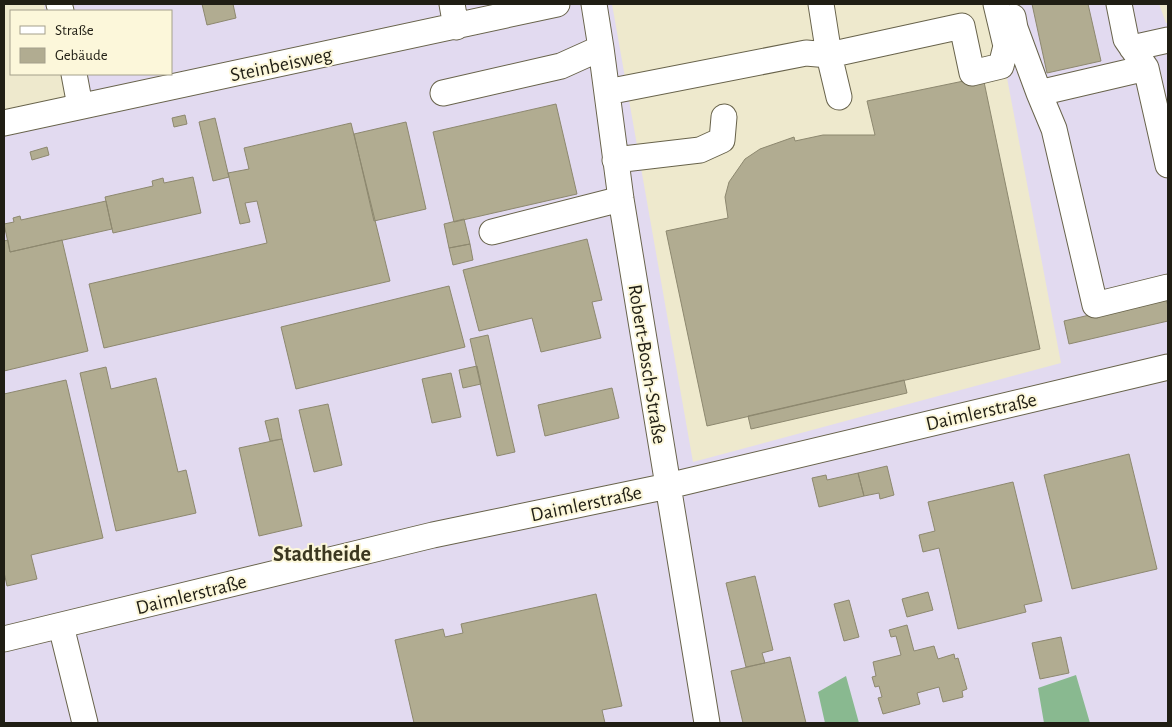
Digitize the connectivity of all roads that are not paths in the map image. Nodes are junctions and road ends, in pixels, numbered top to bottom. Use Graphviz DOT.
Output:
graph roads {
  1 [pos="557,4"];
  2 [pos="594,4"];
  3 [pos="821,4"];
  4 [pos="996,4"];
  5 [pos="1011,4"];
  6 [pos="1119,4"];
  7 [pos="454,15"];
  8 [pos="1168,40"];
  9 [pos="602,48"];
  10 [pos="1132,48"];
  11 [pos="829,55"];
  12 [pos="1146,68"];
  13 [pos="74,75"];
  14 [pos="607,92"];
  15 [pos="1039,92"];
  16 [pos="443,93"];
  17 [pos="838,97"];
  18 [pos="80,106"];
  19 [pos="724,118"];
  20 [pos="4,123"];
  21 [pos="616,160"];
  22 [pos="1168,165"];
  23 [pos="621,200"];
  24 [pos="492,232"];
  25 [pos="1168,287"];
  26 [pos="1168,367"];
  27 [pos="668,486"];
  28 [pos="61,626"];
  29 [pos="4,639"];
  30 [pos="85,723"];
  31 [pos="707,723"];
  1 -- 7 [label="street, Steinbeisweg"];
  2 -- 9 [label="street, Robert-Bosch-Straße"];
  3 -- 11 [label="street"];
  4 -- 11 [label="street"];
  5 -- 15 [label="street"];
  6 -- 10 [label="street"];
  7 -- 18 [label="street, Steinbeisweg"];
  8 -- 10 [label="street"];
  9 -- 14 [label="street, Robert-Bosch-Straße"];
  9 -- 16 [label="street"];
  10 -- 12 [label="street"];
  11 -- 14 [label="street"];
  11 -- 17 [label="street"];
  12 -- 15 [label="street"];
  12 -- 22 [label="street"];
  13 -- 18 [label="street"];
  14 -- 21 [label="street, Robert-Bosch-Straße"];
  15 -- 25 [label="street"];
  18 -- 20 [label="street, Steinbeisweg"];
  19 -- 21 [label="street"];
  21 -- 23 [label="street, Robert-Bosch-Straße"];
  23 -- 24 [label="street"];
  23 -- 27 [label="street, Robert-Bosch-Straße"];
  26 -- 27 [label="street, Daimlerstraße"];
  27 -- 28 [label="street, Daimlerstraße"];
  27 -- 31 [label="street, Robert-Bosch-Straße"];
  28 -- 29 [label="street, Daimlerstraße"];
  28 -- 30 [label="street"];
}
